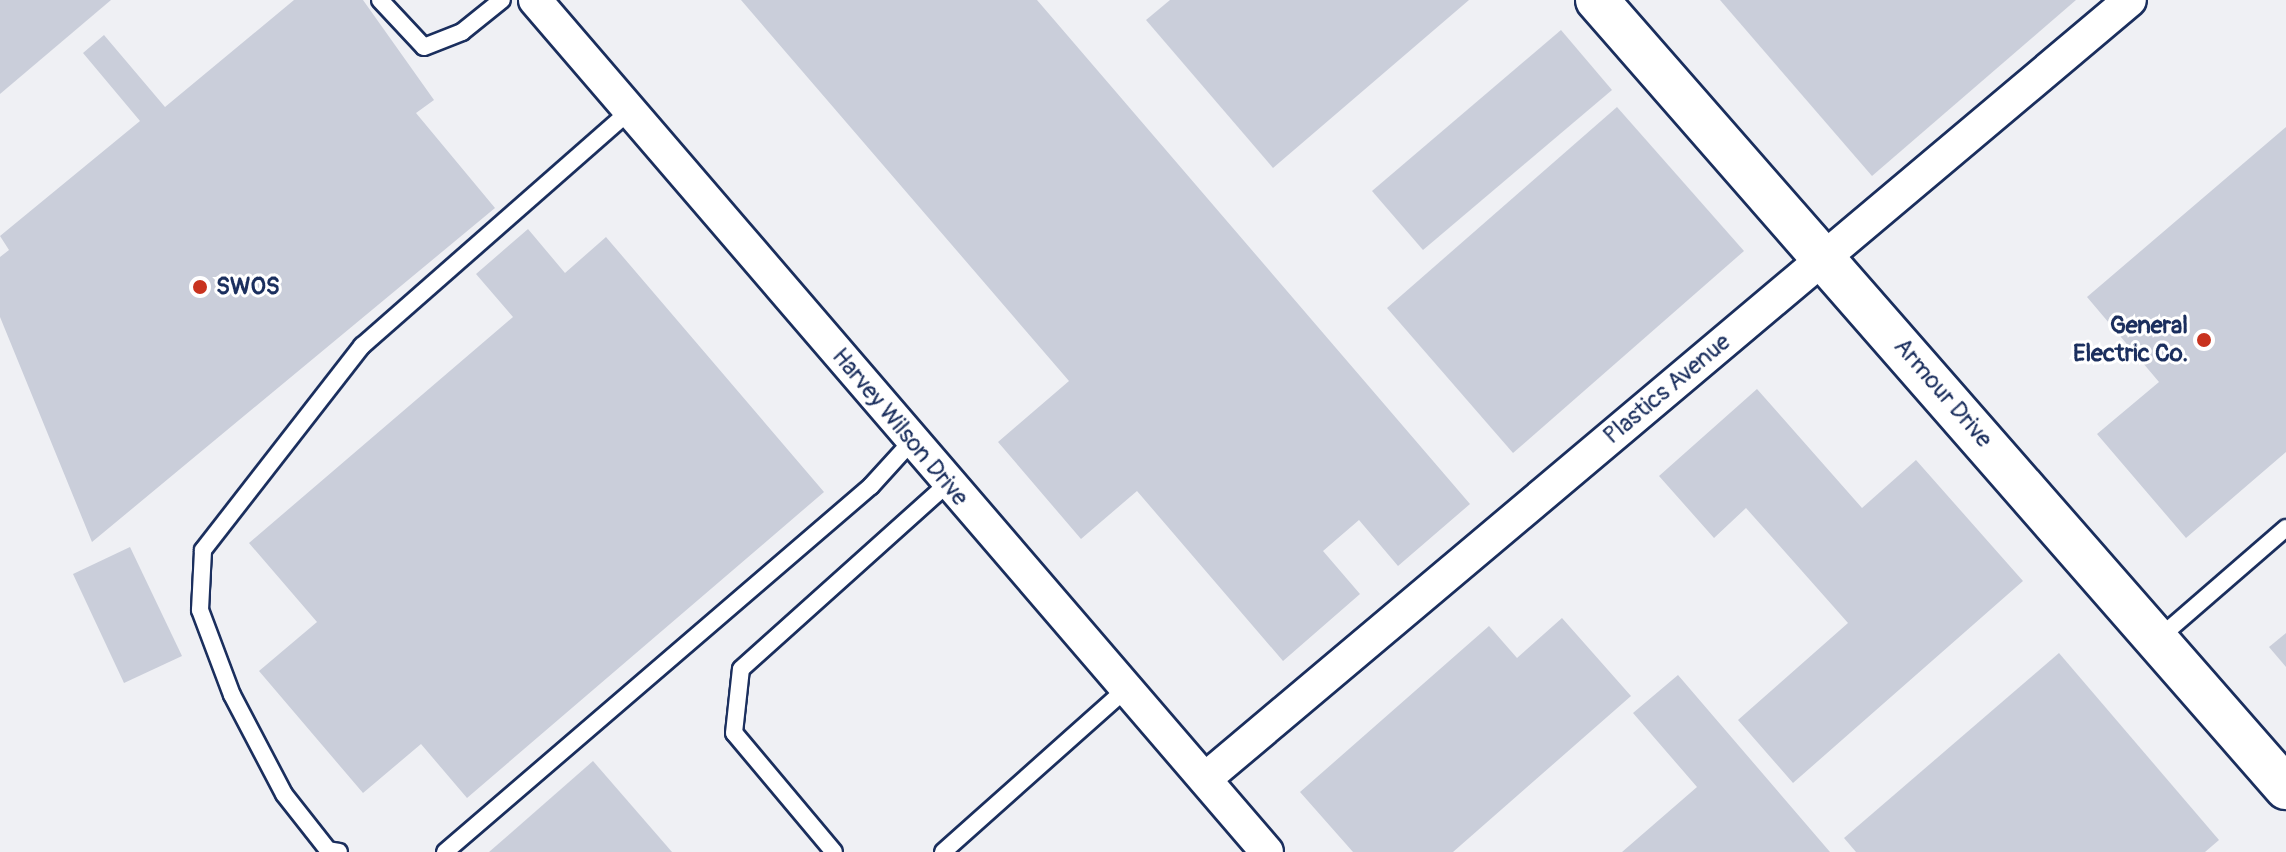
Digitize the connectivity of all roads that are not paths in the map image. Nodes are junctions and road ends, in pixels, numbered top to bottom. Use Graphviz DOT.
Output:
graph roads {
  1 [pos="380,0"];
  2 [pos="502,0"];
  3 [pos="535,0"];
  4 [pos="1597,0"];
  5 [pos="2130,0"];
  6 [pos="631,110"];
  7 [pos="1822,257"];
  8 [pos="912,441"];
  9 [pos="948,483"];
  10 [pos="2286,528"];
  11 [pos="2159,638"];
  12 [pos="1125,690"];
  13 [pos="1205,779"];
  14 [pos="2286,788"];
  15 [pos="339,852"];
  16 [pos="445,852"];
  17 [pos="834,852"];
  18 [pos="943,852"];
  19 [pos="1267,852"];
  1 -- 2 [label="lane"];
  3 -- 6 [label="street, Harvey Wilson Drive"];
  4 -- 7 [label="street, Armour Drive"];
  5 -- 7 [label="street, Plastics Avenue"];
  6 -- 8 [label="street, Harvey Wilson Drive"];
  6 -- 15 [label="lane"];
  7 -- 11 [label="street, Armour Drive"];
  7 -- 13 [label="street, Plastics Avenue"];
  8 -- 9 [label="street, Harvey Wilson Drive"];
  8 -- 16 [label="lane"];
  9 -- 12 [label="street, Harvey Wilson Drive"];
  9 -- 17 [label="lane"];
  10 -- 11 [label="lane"];
  11 -- 14 [label="street, Armour Drive"];
  12 -- 13 [label="street, Harvey Wilson Drive"];
  12 -- 18 [label="lane"];
  13 -- 19 [label="street, Harvey Wilson Drive"];
}
